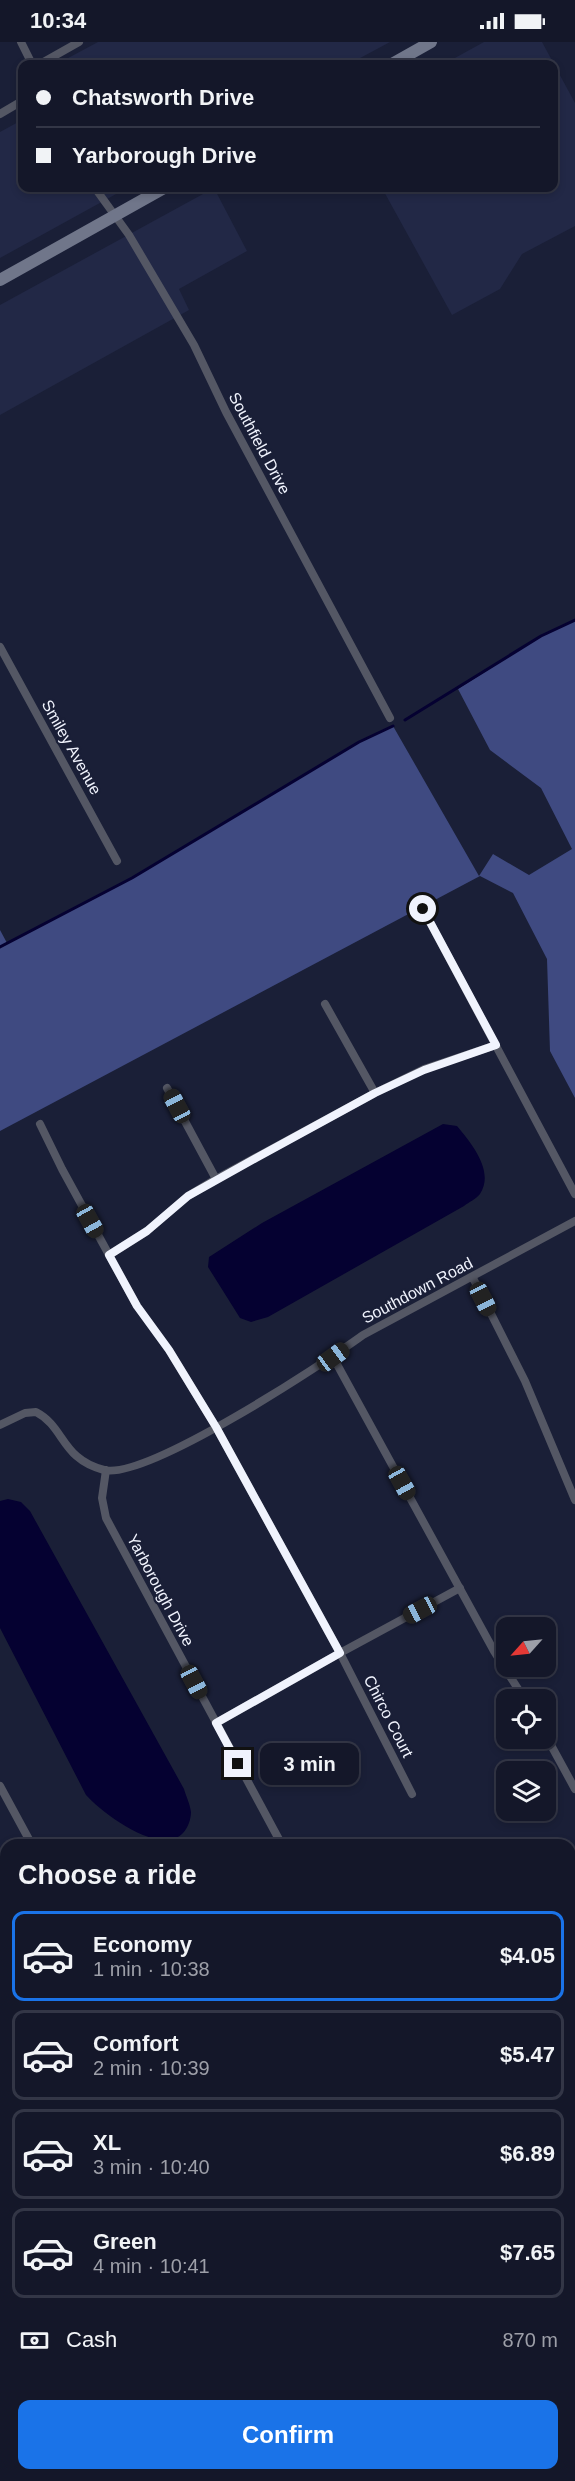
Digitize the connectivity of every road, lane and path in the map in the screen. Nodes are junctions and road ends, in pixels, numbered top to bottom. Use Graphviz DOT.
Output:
graph roads {
  1 [pos="21,42"];
  2 [pos="80,42"];
  3 [pos="431,42"];
  4 [pos="30,60"];
  5 [pos="47,60"];
  6 [pos="399,60"];
  7 [pos="18,103"];
  8 [pos="0,114"];
  9 [pos="98,192"];
  10 [pos="157,192"];
  11 [pos="113,216"];
  12 [pos="0,280"];
  13 [pos="0,647"];
  14 [pos="390,718"];
  15 [pos="117,861"];
  16 [pos="423,909"];
  17 [pos="325,1004"];
  18 [pos="496,1045"];
  19 [pos="167,1088"];
  20 [pos="375,1093"];
  21 [pos="40,1124"];
  22 [pos="216,1179"];
  23 [pos="575,1194"];
  24 [pos="575,1221"];
  25 [pos="109,1255"];
  26 [pos="473,1278"];
  27 [pos="333,1357"];
  28 [pos="0,1425"];
  29 [pos="216,1427"];
  30 [pos="106,1470"];
  31 [pos="575,1500"];
  32 [pos="460,1588"];
  33 [pos="340,1653"];
  34 [pos="518,1689"];
  35 [pos="216,1723"];
  36 [pos="553,1749"];
  37 [pos="0,1786"];
  38 [pos="575,1789"];
  39 [pos="412,1794"];
  40 [pos="29,1839"];
  41 [pos="279,1839"];
  1 -- 4 [label="street"];
  2 -- 5 [label="street"];
  3 -- 6 [label="main road"];
  7 -- 8 [label="street"];
  9 -- 11 [label="street, Southfield Drive"];
  10 -- 11 [label="main road"];
  11 -- 12 [label="main road"];
  11 -- 14 [label="street, Southfield Drive"];
  13 -- 15 [label="street, Smiley Avenue"];
  16 -- 18 [label="street"];
  17 -- 20 [label="street"];
  18 -- 20 [label="street"];
  18 -- 23 [label="street"];
  19 -- 22 [label="street"];
  20 -- 22 [label="street"];
  21 -- 25 [label="street, Chirco Court"];
  22 -- 25 [label="street"];
  24 -- 26 [label="street, Southdown Road"];
  25 -- 29 [label="street, Chirco Court"];
  26 -- 27 [label="street, Southdown Road"];
  26 -- 31 [label="street"];
  27 -- 29 [label="street, Southdown Road"];
  27 -- 32 [label="street"];
  28 -- 30 [label="street"];
  29 -- 30 [label="street, Southdown Road"];
  29 -- 33 [label="street, Chirco Court"];
  30 -- 35 [label="street, Yarborough Drive"];
  32 -- 33 [label="street"];
  32 -- 34 [label="street"];
  33 -- 35 [label="street"];
  33 -- 39 [label="street, Chirco Court"];
  35 -- 41 [label="street, Yarborough Drive"];
  36 -- 38 [label="street"];
  37 -- 40 [label="street"];
}
